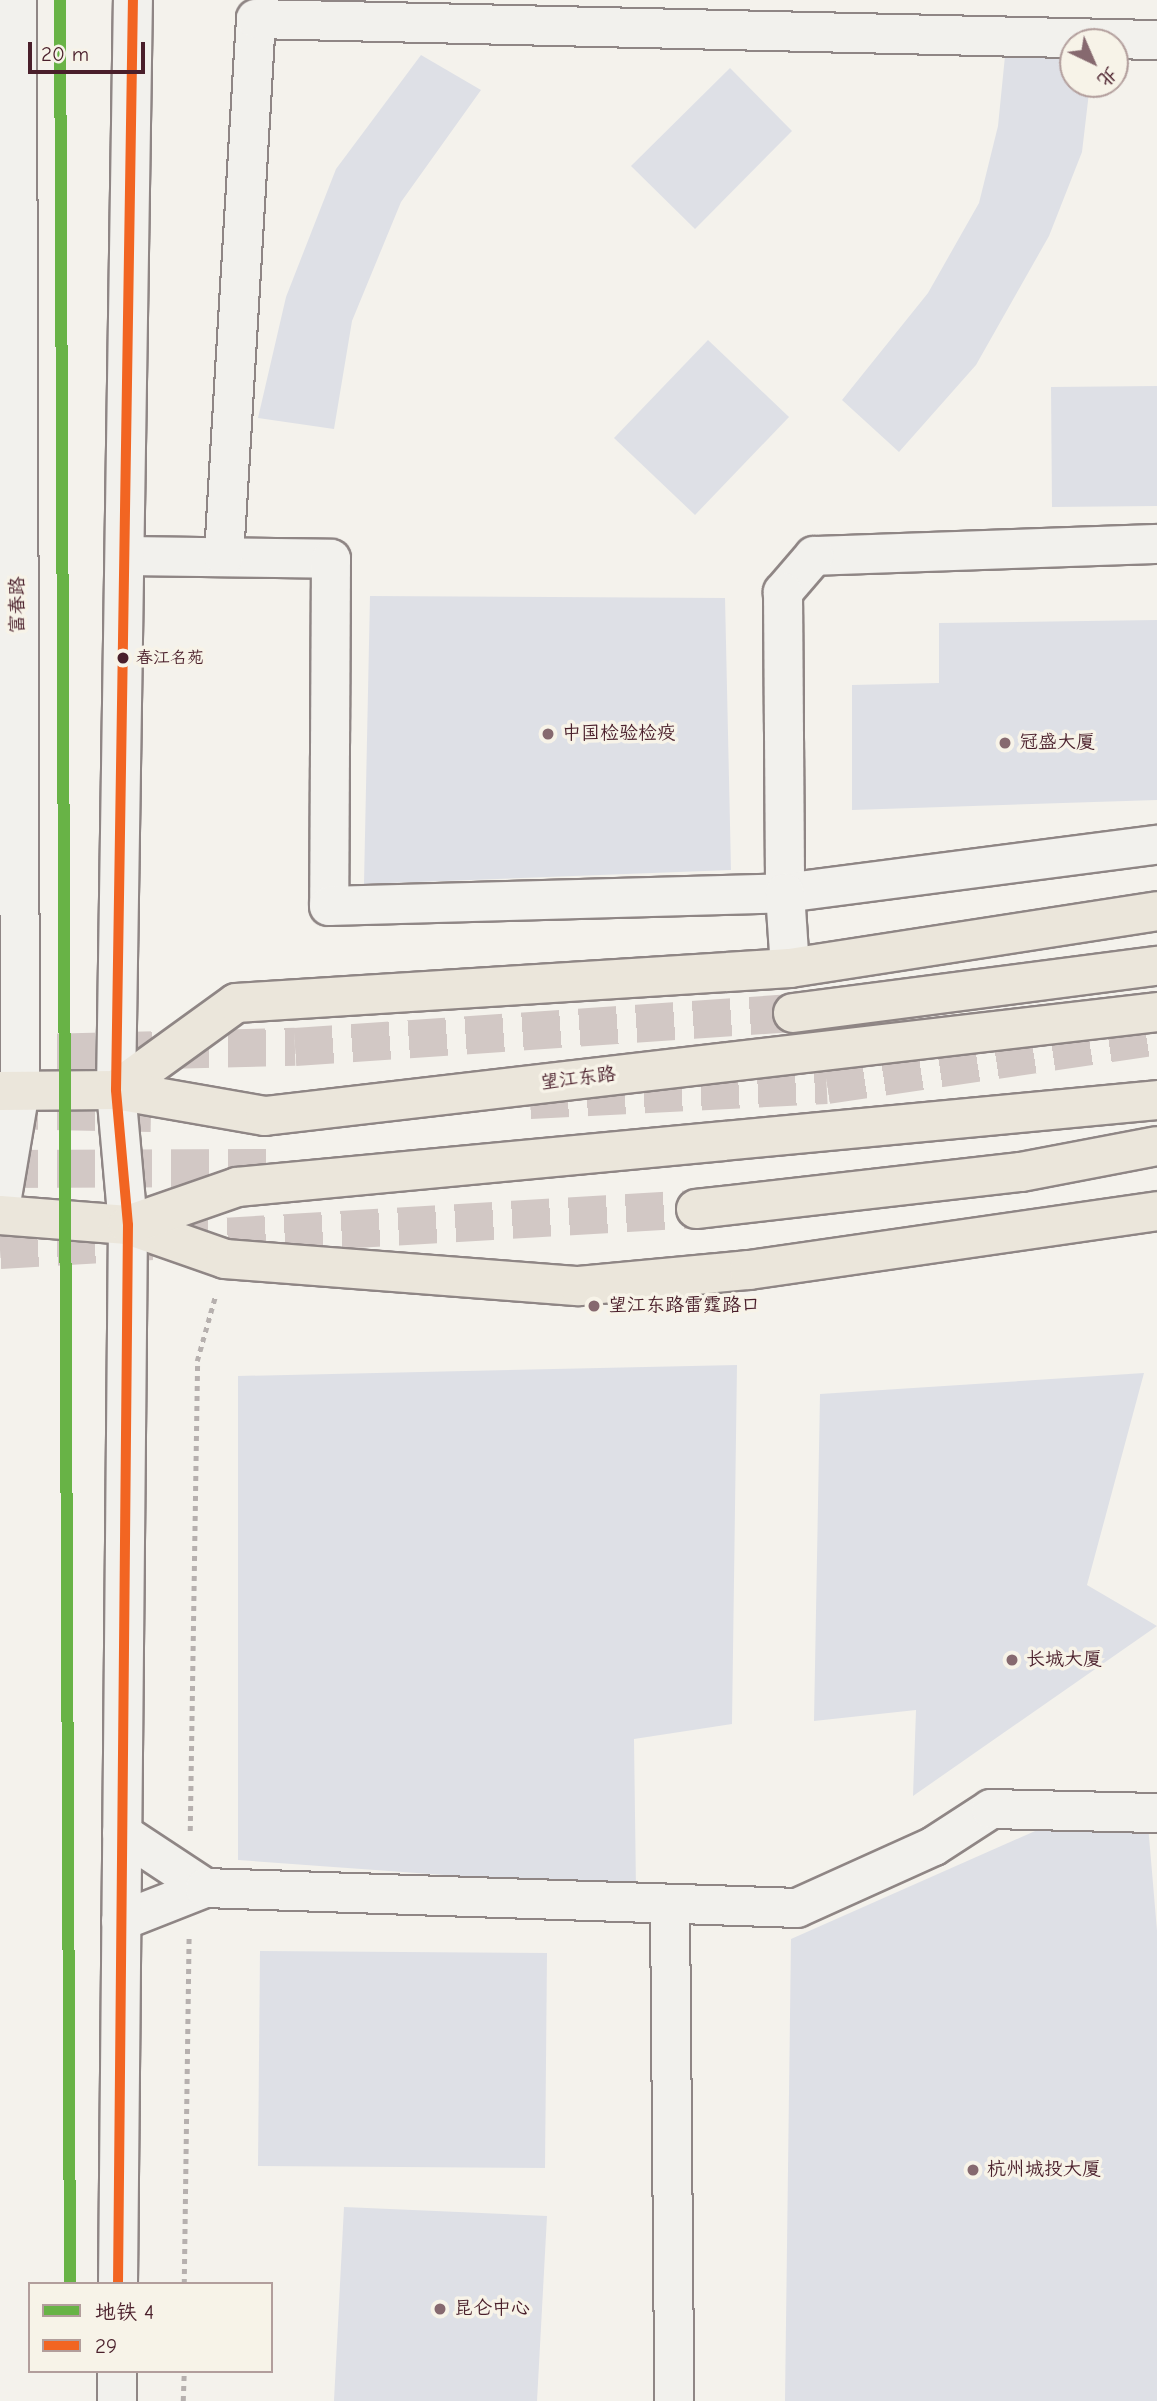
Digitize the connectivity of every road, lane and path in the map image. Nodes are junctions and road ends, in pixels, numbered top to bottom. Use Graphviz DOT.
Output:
graph roads {
  1 [pos="17,0"];
  2 [pos="133,0"];
  3 [pos="588,0"];
  4 [pos="626,27"];
  5 [pos="1157,40"];
  6 [pos="1157,544"];
  7 [pos="127,556"];
  8 [pos="224,556"];
  9 [pos="1157,845"];
  10 [pos="785,893"];
  11 [pos="1157,911"];
  12 [pos="1157,966"];
  13 [pos="790,968"];
  14 [pos="1157,1012"];
  15 [pos="793,1013"];
  16 [pos="116,1090"];
  17 [pos="10,1091"];
  18 [pos="1157,1100"];
  19 [pos="1157,1146"];
  20 [pos="0,1209"];
  21 [pos="696,1209"];
  22 [pos="1157,1211"];
  23 [pos="0,1215"];
  24 [pos="128,1224"];
  25 [pos="225,1259"];
  26 [pos="1157,1813"];
  27 [pos="122,1833"];
  28 [pos="190,1843"];
  29 [pos="205,1888"];
  30 [pos="670,1907"];
  31 [pos="121,1921"];
  32 [pos="189,1926"];
  33 [pos="118,2282"];
  34 [pos="184,2282"];
  35 [pos="117,2373"];
  36 [pos="184,2373"];
  37 [pos="117,2401"];
  38 [pos="183,2401"];
  39 [pos="674,2401"];
  1 -- 17 [label="street, 富春路"];
  2 -- 7 [label="street"];
  3 -- 4 [label="street"];
  4 -- 5 [label="street"];
  4 -- 8 [label="street"];
  6 -- 10 [label="street"];
  7 -- 8 [label="street"];
  7 -- 16 [label="street"];
  8 -- 10 [label="street"];
  9 -- 10 [label="street"];
  10 -- 13 [label="street"];
  11 -- 13 [label="main road"];
  12 -- 15 [label="main road"];
  13 -- 16 [label="main road"];
  14 -- 16 [label="main road, 望江东路"];
  16 -- 17 [label="main road, 望江东路"];
  16 -- 24 [label="street"];
  17 -- 20 [label="street, 富春路"];
  18 -- 24 [label="main road"];
  19 -- 21 [label="main road"];
  22 -- 25 [label="main road"];
  23 -- 24 [label="main road"];
  24 -- 25 [label="main road"];
  24 -- 27 [label="street"];
  25 -- 28 [label="path"];
  26 -- 30 [label="street"];
  27 -- 29 [label="street"];
  27 -- 31 [label="street"];
  29 -- 30 [label="street"];
  29 -- 31 [label="street"];
  30 -- 39 [label="street"];
  31 -- 33 [label="street"];
  32 -- 34 [label="path"];
  35 -- 37 [label="street"];
  36 -- 38 [label="path"];
}
